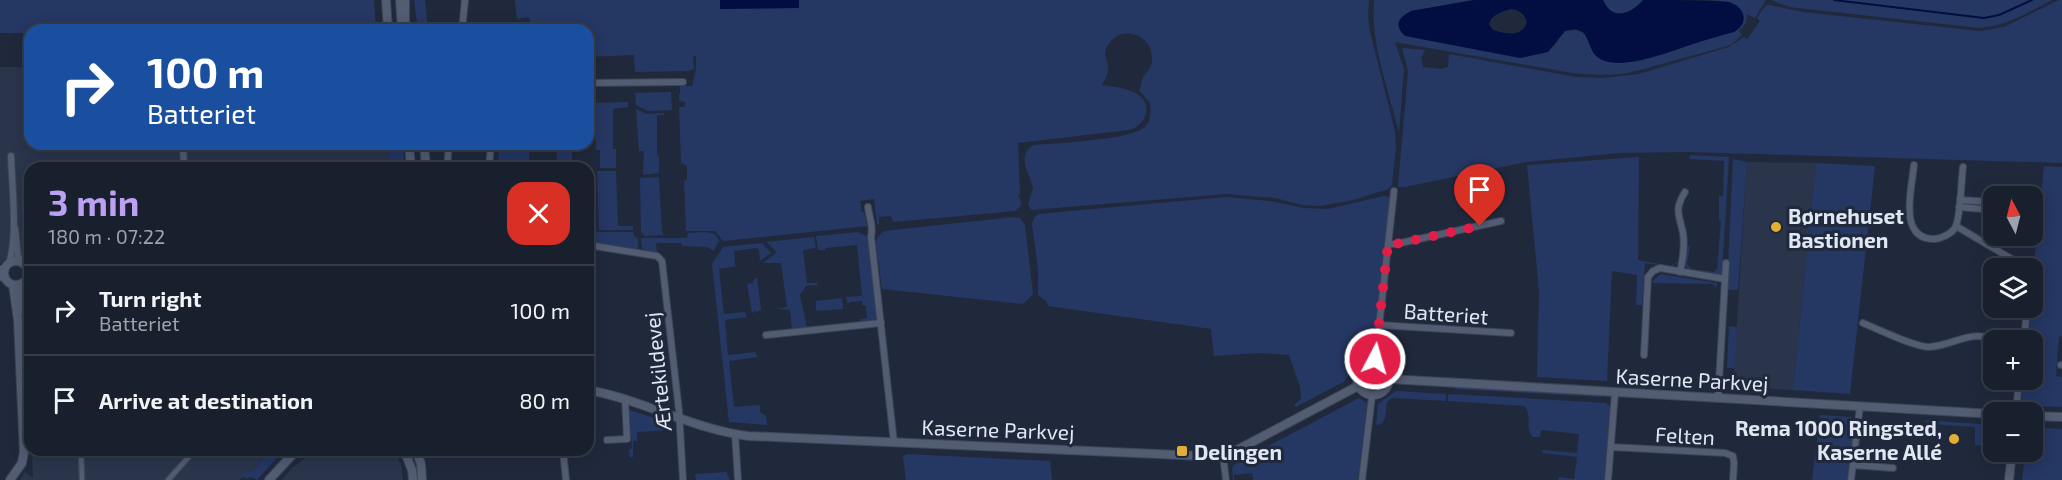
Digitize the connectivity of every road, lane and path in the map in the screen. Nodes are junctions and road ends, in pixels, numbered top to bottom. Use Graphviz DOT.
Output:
graph roads {
  1 [pos="386,0"];
  2 [pos="400,0"];
  3 [pos="405,0"];
  4 [pos="465,0"];
  5 [pos="388,24"];
  6 [pos="403,24"];
  7 [pos="404,24"];
  8 [pos="463,24"];
  9 [pos="683,82"];
  10 [pos="594,83"];
  11 [pos="11,156"];
  12 [pos="1914,165"];
  13 [pos="1963,167"];
  14 [pos="1394,191"];
  15 [pos="1685,192"];
  16 [pos="1960,200"];
  17 [pos="1983,201"];
  18 [pos="868,207"];
  19 [pos="1959,207"];
  20 [pos="1983,209"];
  21 [pos="1501,221"];
  22 [pos="13,222"];
  23 [pos="1956,226"];
  24 [pos="1388,244"];
  25 [pos="594,246"];
  26 [pos="2012,258"];
  27 [pos="1726,263"];
  28 [pos="24,264"];
  29 [pos="24,265"];
  30 [pos="5,267"];
  31 [pos="1680,272"];
  32 [pos="1725,279"];
  33 [pos="16,280"];
  34 [pos="881,323"];
  35 [pos="1863,323"];
  36 [pos="1379,325"];
  37 [pos="1511,333"];
  38 [pos="766,335"];
  39 [pos="1983,336"];
  40 [pos="1644,355"];
  41 [pos="1375,363"];
  42 [pos="1389,379"];
  43 [pos="1358,386"];
  44 [pos="594,391"];
  45 [pos="1615,393"];
  46 [pos="1372,396"];
  47 [pos="626,398"];
  48 [pos="1718,398"];
  49 [pos="1860,406"];
  50 [pos="1983,413"];
  51 [pos="2043,416"];
  52 [pos="680,417"];
  53 [pos="2062,417"];
  54 [pos="735,434"];
  55 [pos="607,440"];
  56 [pos="894,443"];
  57 [pos="1611,447"];
  58 [pos="1223,455"];
  59 [pos="81,456"];
  60 [pos="190,456"];
  61 [pos="292,456"];
  62 [pos="406,456"];
  63 [pos="418,456"];
  64 [pos="564,456"];
  65 [pos="2011,462"];
  66 [pos="1852,465"];
  67 [pos="1893,468"];
  68 [pos="10,480"];
  69 [pos="82,480"];
  70 [pos="168,480"];
  71 [pos="270,480"];
  72 [pos="413,480"];
  73 [pos="423,480"];
  74 [pos="566,480"];
  75 [pos="683,480"];
  76 [pos="738,480"];
  77 [pos="1226,480"];
  78 [pos="1362,480"];
  79 [pos="1608,480"];
  80 [pos="1733,480"];
  81 [pos="1851,480"];
  82 [pos="2009,480"];
  1 -- 5 [label="street"];
  2 -- 6 [label="street"];
  3 -- 7 [label="street"];
  4 -- 8 [label="street"];
  9 -- 10 [label="street"];
  11 -- 22 [label="street"];
  12 -- 23 [label="street"];
  13 -- 16 [label="street"];
  14 -- 24 [label="street, Batteriet"];
  15 -- 31 [label="street"];
  16 -- 17 [label="street"];
  16 -- 19 [label="street"];
  18 -- 34 [label="street"];
  19 -- 20 [label="street"];
  19 -- 23 [label="street"];
  21 -- 24 [label="street"];
  22 -- 28 [label="street"];
  22 -- 30 [label="street"];
  23 -- 26 [label="street"];
  24 -- 36 [label="street, Batteriet"];
  25 -- 52 [label="street, Ærtekildevej"];
  27 -- 32 [label="street"];
  29 -- 30 [label="street"];
  30 -- 33 [label="street"];
  31 -- 32 [label="street"];
  31 -- 40 [label="street"];
  32 -- 48 [label="street"];
  33 -- 68 [label="street"];
  34 -- 38 [label="street"];
  34 -- 56 [label="street"];
  35 -- 39 [label="street"];
  36 -- 37 [label="street, Batteriet"];
  36 -- 41 [label="street, Batteriet"];
  41 -- 42 [label="street"];
  41 -- 43 [label="street"];
  42 -- 45 [label="street, Kaserne Parkvej"];
  42 -- 46 [label="street"];
  43 -- 46 [label="street"];
  43 -- 58 [label="street, Kaserne Parkvej"];
  44 -- 47 [label="street, Kaserne Parkvej"];
  45 -- 48 [label="street, Kaserne Parkvej"];
  45 -- 57 [label="street"];
  46 -- 78 [label="street"];
  47 -- 52 [label="street, Kaserne Parkvej"];
  47 -- 55 [label="street"];
  48 -- 49 [label="street, Kaserne Parkvej"];
  49 -- 50 [label="street, Kaserne Parkvej"];
  49 -- 66 [label="street"];
  51 -- 53 [label="street"];
  52 -- 54 [label="street, Kaserne Parkvej"];
  52 -- 75 [label="street, Ærtekildevej"];
  54 -- 56 [label="street, Kaserne Parkvej"];
  54 -- 76 [label="street"];
  56 -- 58 [label="street, Kaserne Parkvej"];
  57 -- 79 [label="street"];
  57 -- 80 [label="street, Felten"];
  58 -- 77 [label="street"];
  59 -- 69 [label="street"];
  60 -- 70 [label="street"];
  61 -- 71 [label="street"];
  62 -- 72 [label="street"];
  63 -- 73 [label="street"];
  64 -- 74 [label="street"];
  65 -- 82 [label="street"];
  66 -- 67 [label="street"];
  66 -- 81 [label="street"];
}
